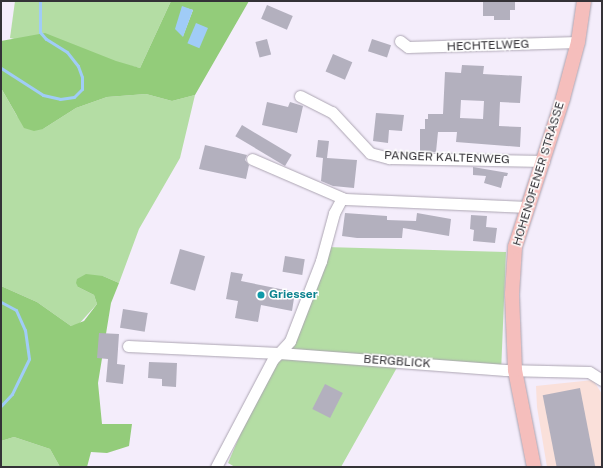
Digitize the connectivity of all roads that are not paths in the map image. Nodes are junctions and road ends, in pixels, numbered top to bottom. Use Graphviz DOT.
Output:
graph roads {
  1 [pos="584,1"];
  2 [pos="400,41"];
  3 [pos="578,42"];
  4 [pos="300,96"];
  5 [pos="252,159"];
  6 [pos="544,161"];
  7 [pos="342,198"];
  8 [pos="528,207"];
  9 [pos="128,346"];
  10 [pos="279,352"];
  11 [pos="515,370"];
  12 [pos="602,380"];
  13 [pos="216,467"];
  14 [pos="534,467"];
  1 -- 3 [label="main road, HOHENOFENER STRASSE"];
  2 -- 3 [label="street, HECHTELWEG"];
  3 -- 6 [label="main road, HOHENOFENER STRASSE"];
  4 -- 6 [label="street, PANGER KALTENWEG"];
  5 -- 7 [label="street"];
  6 -- 8 [label="main road, HOHENOFENER STRASSE"];
  7 -- 8 [label="street"];
  7 -- 10 [label="street"];
  8 -- 11 [label="main road, HOHENOFENER STRASSE"];
  9 -- 10 [label="street, BERGBLICK"];
  10 -- 11 [label="street, BERGBLICK"];
  10 -- 13 [label="street"];
  11 -- 12 [label="street, BERGBLICK"];
  11 -- 14 [label="main road, HOHENOFENER STRASSE"];
}
